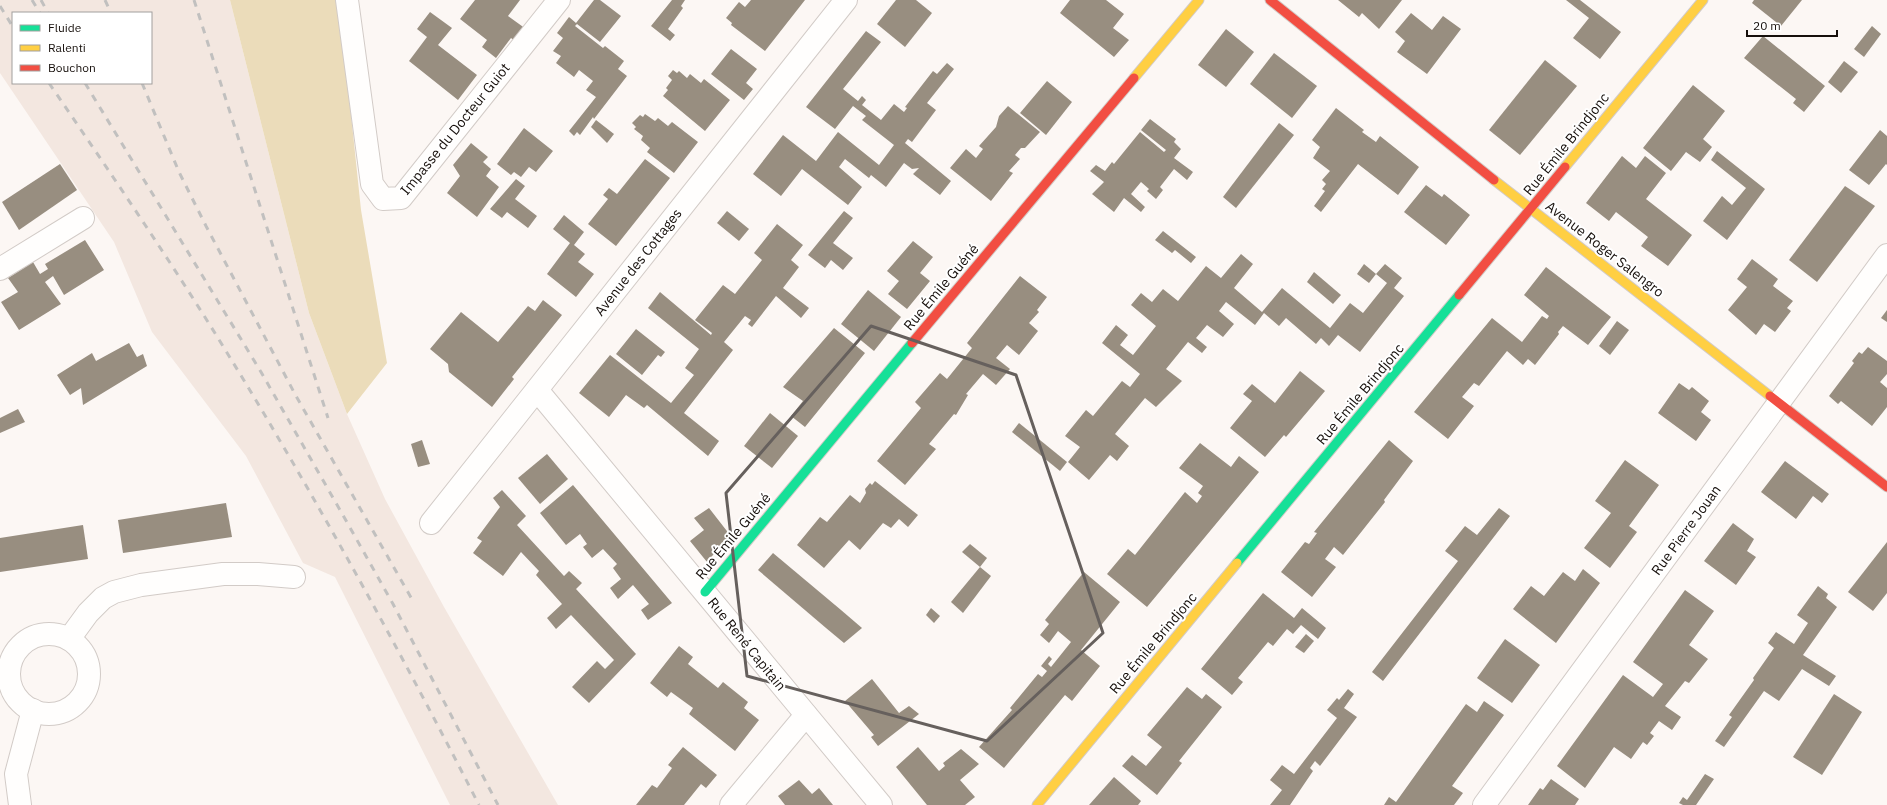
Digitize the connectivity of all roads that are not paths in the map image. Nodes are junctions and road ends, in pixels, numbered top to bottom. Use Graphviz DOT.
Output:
graph roads {
  1 [pos="347,0"];
  2 [pos="559,0"];
  3 [pos="846,0"];
  4 [pos="1199,0"];
  5 [pos="1270,0"];
  6 [pos="1703,0"];
  7 [pos="1531,209"];
  8 [pos="83,218"];
  9 [pos="1887,255"];
  10 [pos="0,269"];
  11 [pos="536,390"];
  12 [pos="1780,403"];
  13 [pos="1887,487"];
  14 [pos="431,523"];
  15 [pos="294,577"];
  16 [pos="705,592"];
  17 [pos="69,639"];
  18 [pos="7,649"];
  19 [pos="33,710"];
  20 [pos="806,715"];
  21 [pos="20,805"];
  22 [pos="731,805"];
  23 [pos="882,805"];
  24 [pos="1037,805"];
  25 [pos="1484,805"];
  1 -- 2 [label="street, Impasse du Docteur Guiot"];
  3 -- 11 [label="street, Avenue des Cottages"];
  4 -- 16 [label="street, Rue Émile Guéné"];
  5 -- 7 [label="street, Avenue Roger Salengro"];
  6 -- 7 [label="street, Rue Émile Brindjonc"];
  7 -- 12 [label="street, Avenue Roger Salengro"];
  7 -- 24 [label="street, Rue Émile Brindjonc"];
  8 -- 10 [label="street"];
  9 -- 12 [label="street, Rue Pierre Jouan"];
  11 -- 14 [label="street, Avenue des Cottages"];
  11 -- 16 [label="street, Rue René Capitain"];
  12 -- 13 [label="street, Avenue Roger Salengro"];
  12 -- 25 [label="street, Rue Pierre Jouan"];
  15 -- 17 [label="street"];
  16 -- 20 [label="street, Rue René Capitain"];
  17 -- 18 [label="street"];
  17 -- 19 [label="street"];
  18 -- 19 [label="street"];
  19 -- 21 [label="street"];
  20 -- 22 [label="street"];
  20 -- 23 [label="street, Rue René Capitain"];
}
